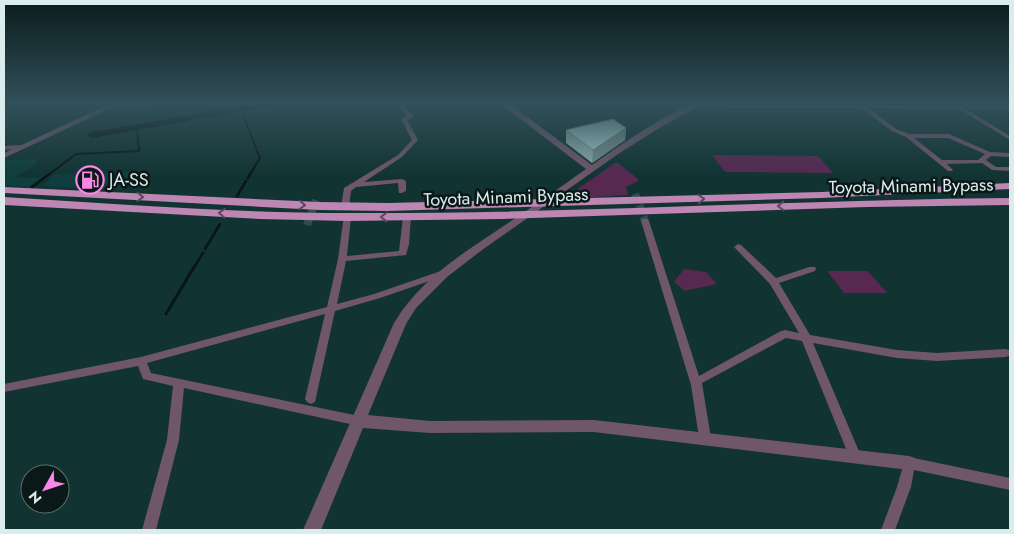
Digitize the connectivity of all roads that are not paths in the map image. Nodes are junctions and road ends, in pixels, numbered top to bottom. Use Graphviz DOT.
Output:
graph roads {
  1 [pos="65,127"];
  2 [pos="409,127"];
  3 [pos="535,127"];
  4 [pos="656,127"];
  5 [pos="890,127"];
  6 [pos="992,127"];
  7 [pos="908,136"];
  8 [pos="1010,138"];
  9 [pos="21,147"];
  10 [pos="4,148"];
  11 [pos="989,154"];
  12 [pos="1010,155"];
  13 [pos="4,156"];
  14 [pos="982,160"];
  15 [pos="941,162"];
  16 [pos="592,169"];
  17 [pos="950,170"];
  18 [pos="1010,170"];
  19 [pos="353,185"];
  20 [pos="1010,186"];
  21 [pos="4,190"];
  22 [pos="402,191"];
  23 [pos="4,195"];
  24 [pos="822,195"];
  25 [pos="1005,197"];
  26 [pos="4,201"];
  27 [pos="547,202"];
  28 [pos="62,204"];
  29 [pos="388,207"];
  30 [pos="684,209"];
  31 [pos="346,212"];
  32 [pos="523,216"];
  33 [pos="407,217"];
  34 [pos="645,221"];
  35 [pos="738,247"];
  36 [pos="342,259"];
  37 [pos="812,269"];
  38 [pos="446,273"];
  39 [pos="774,282"];
  40 [pos="330,309"];
  41 [pos="806,337"];
  42 [pos="1005,353"];
  43 [pos="141,362"];
  44 [pos="695,380"];
  45 [pos="180,385"];
  46 [pos="4,388"];
  47 [pos="311,399"];
  48 [pos="359,421"];
  49 [pos="705,438"];
  50 [pos="855,456"];
  51 [pos="909,463"];
  52 [pos="1010,484"];
  53 [pos="149,530"];
  54 [pos="312,530"];
  55 [pos="888,530"];
  1 -- 9 [label="street"];
  2 -- 19 [label="street"];
  3 -- 16 [label="street"];
  4 -- 16 [label="street"];
  5 -- 7 [label="street"];
  6 -- 8 [label="street"];
  7 -- 11 [label="street"];
  7 -- 15 [label="street"];
  9 -- 10 [label="street"];
  9 -- 13 [label="street"];
  11 -- 12 [label="street"];
  11 -- 14 [label="street"];
  14 -- 15 [label="street"];
  14 -- 18 [label="street"];
  15 -- 17 [label="street"];
  16 -- 27 [label="street"];
  19 -- 22 [label="street"];
  19 -- 31 [label="street"];
  20 -- 24 [label="highway, Toyota Minami Bypass"];
  21 -- 31 [label="highway, Toyota Minami Bypass, one-way"];
  23 -- 28 [label="highway"];
  24 -- 25 [label="highway"];
  27 -- 24 [label="highway, Toyota Minami Bypass, one-way"];
  25 -- 30 [label="highway, Toyota Minami Bypass, one-way"];
  26 -- 28 [label="highway, Toyota Minami Bypass"];
  27 -- 29 [label="highway, Toyota Minami Bypass"];
  27 -- 30 [label="highway"];
  27 -- 32 [label="street"];
  31 -- 28 [label="highway, Toyota Minami Bypass, one-way"];
  29 -- 31 [label="highway, Toyota Minami Bypass"];
  29 -- 32 [label="highway"];
  30 -- 32 [label="highway, Toyota Minami Bypass"];
  33 -- 31 [label="highway, Toyota Minami Bypass, one-way"];
  31 -- 36 [label="street"];
  32 -- 33 [label="highway, Toyota Minami Bypass"];
  32 -- 38 [label="street"];
  33 -- 36 [label="street"];
  34 -- 44 [label="street"];
  35 -- 39 [label="street"];
  36 -- 40 [label="street"];
  37 -- 39 [label="street"];
  38 -- 40 [label="street"];
  38 -- 48 [label="street"];
  39 -- 41 [label="street"];
  40 -- 43 [label="street"];
  40 -- 47 [label="street"];
  41 -- 42 [label="street"];
  41 -- 44 [label="street"];
  41 -- 50 [label="street"];
  43 -- 45 [label="street"];
  43 -- 46 [label="street"];
  44 -- 49 [label="street"];
  45 -- 48 [label="street"];
  45 -- 53 [label="street"];
  48 -- 49 [label="street"];
  48 -- 54 [label="street"];
  49 -- 50 [label="street"];
  50 -- 51 [label="street"];
  51 -- 52 [label="street"];
  51 -- 55 [label="street"];
}
